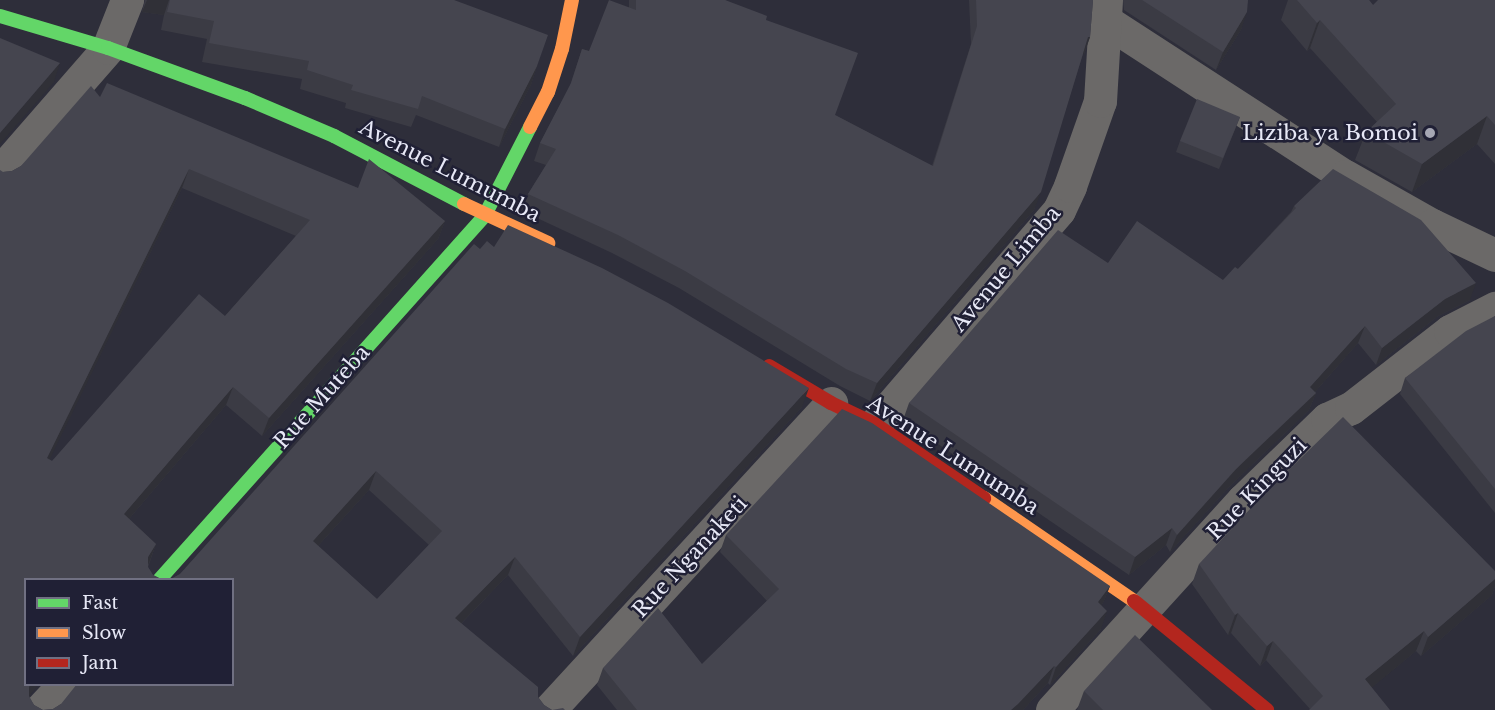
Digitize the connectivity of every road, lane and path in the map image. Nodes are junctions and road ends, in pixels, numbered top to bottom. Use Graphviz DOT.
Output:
graph roads {
  1 [pos="127,0"];
  2 [pos="572,0"];
  3 [pos="1106,10"];
  4 [pos="0,16"];
  5 [pos="108,48"];
  6 [pos="0,172"];
  7 [pos="485,215"];
  8 [pos="560,249"];
  9 [pos="1495,255"];
  10 [pos="1495,308"];
  11 [pos="761,362"];
  12 [pos="831,403"];
  13 [pos="875,424"];
  14 [pos="160,578"];
  15 [pos="1144,608"];
  16 [pos="62,686"];
  17 [pos="40,710"];
  18 [pos="549,710"];
  19 [pos="1052,710"];
  20 [pos="1267,710"];
  1 -- 5 [label="street"];
  2 -- 7 [label="street, Rue Muteba"];
  3 -- 9 [label="street, Avenue Limba"];
  3 -- 13 [label="street, Avenue Limba"];
  4 -- 5 [label="street, Avenue Lumumba"];
  5 -- 6 [label="street"];
  5 -- 7 [label="street, Avenue Lumumba"];
  7 -- 8 [label="street, Avenue Lumumba"];
  7 -- 14 [label="street, Rue Muteba"];
  10 -- 15 [label="street, Rue Kinguzi"];
  11 -- 12 [label="street, Avenue Lumumba"];
  12 -- 13 [label="street, Avenue Lumumba"];
  12 -- 18 [label="street, Rue Nganaketi"];
  13 -- 15 [label="street, Avenue Lumumba"];
  15 -- 19 [label="street, Rue Kinguzi"];
  15 -- 20 [label="street, Avenue Lumumba"];
  16 -- 17 [label="street"];
}
